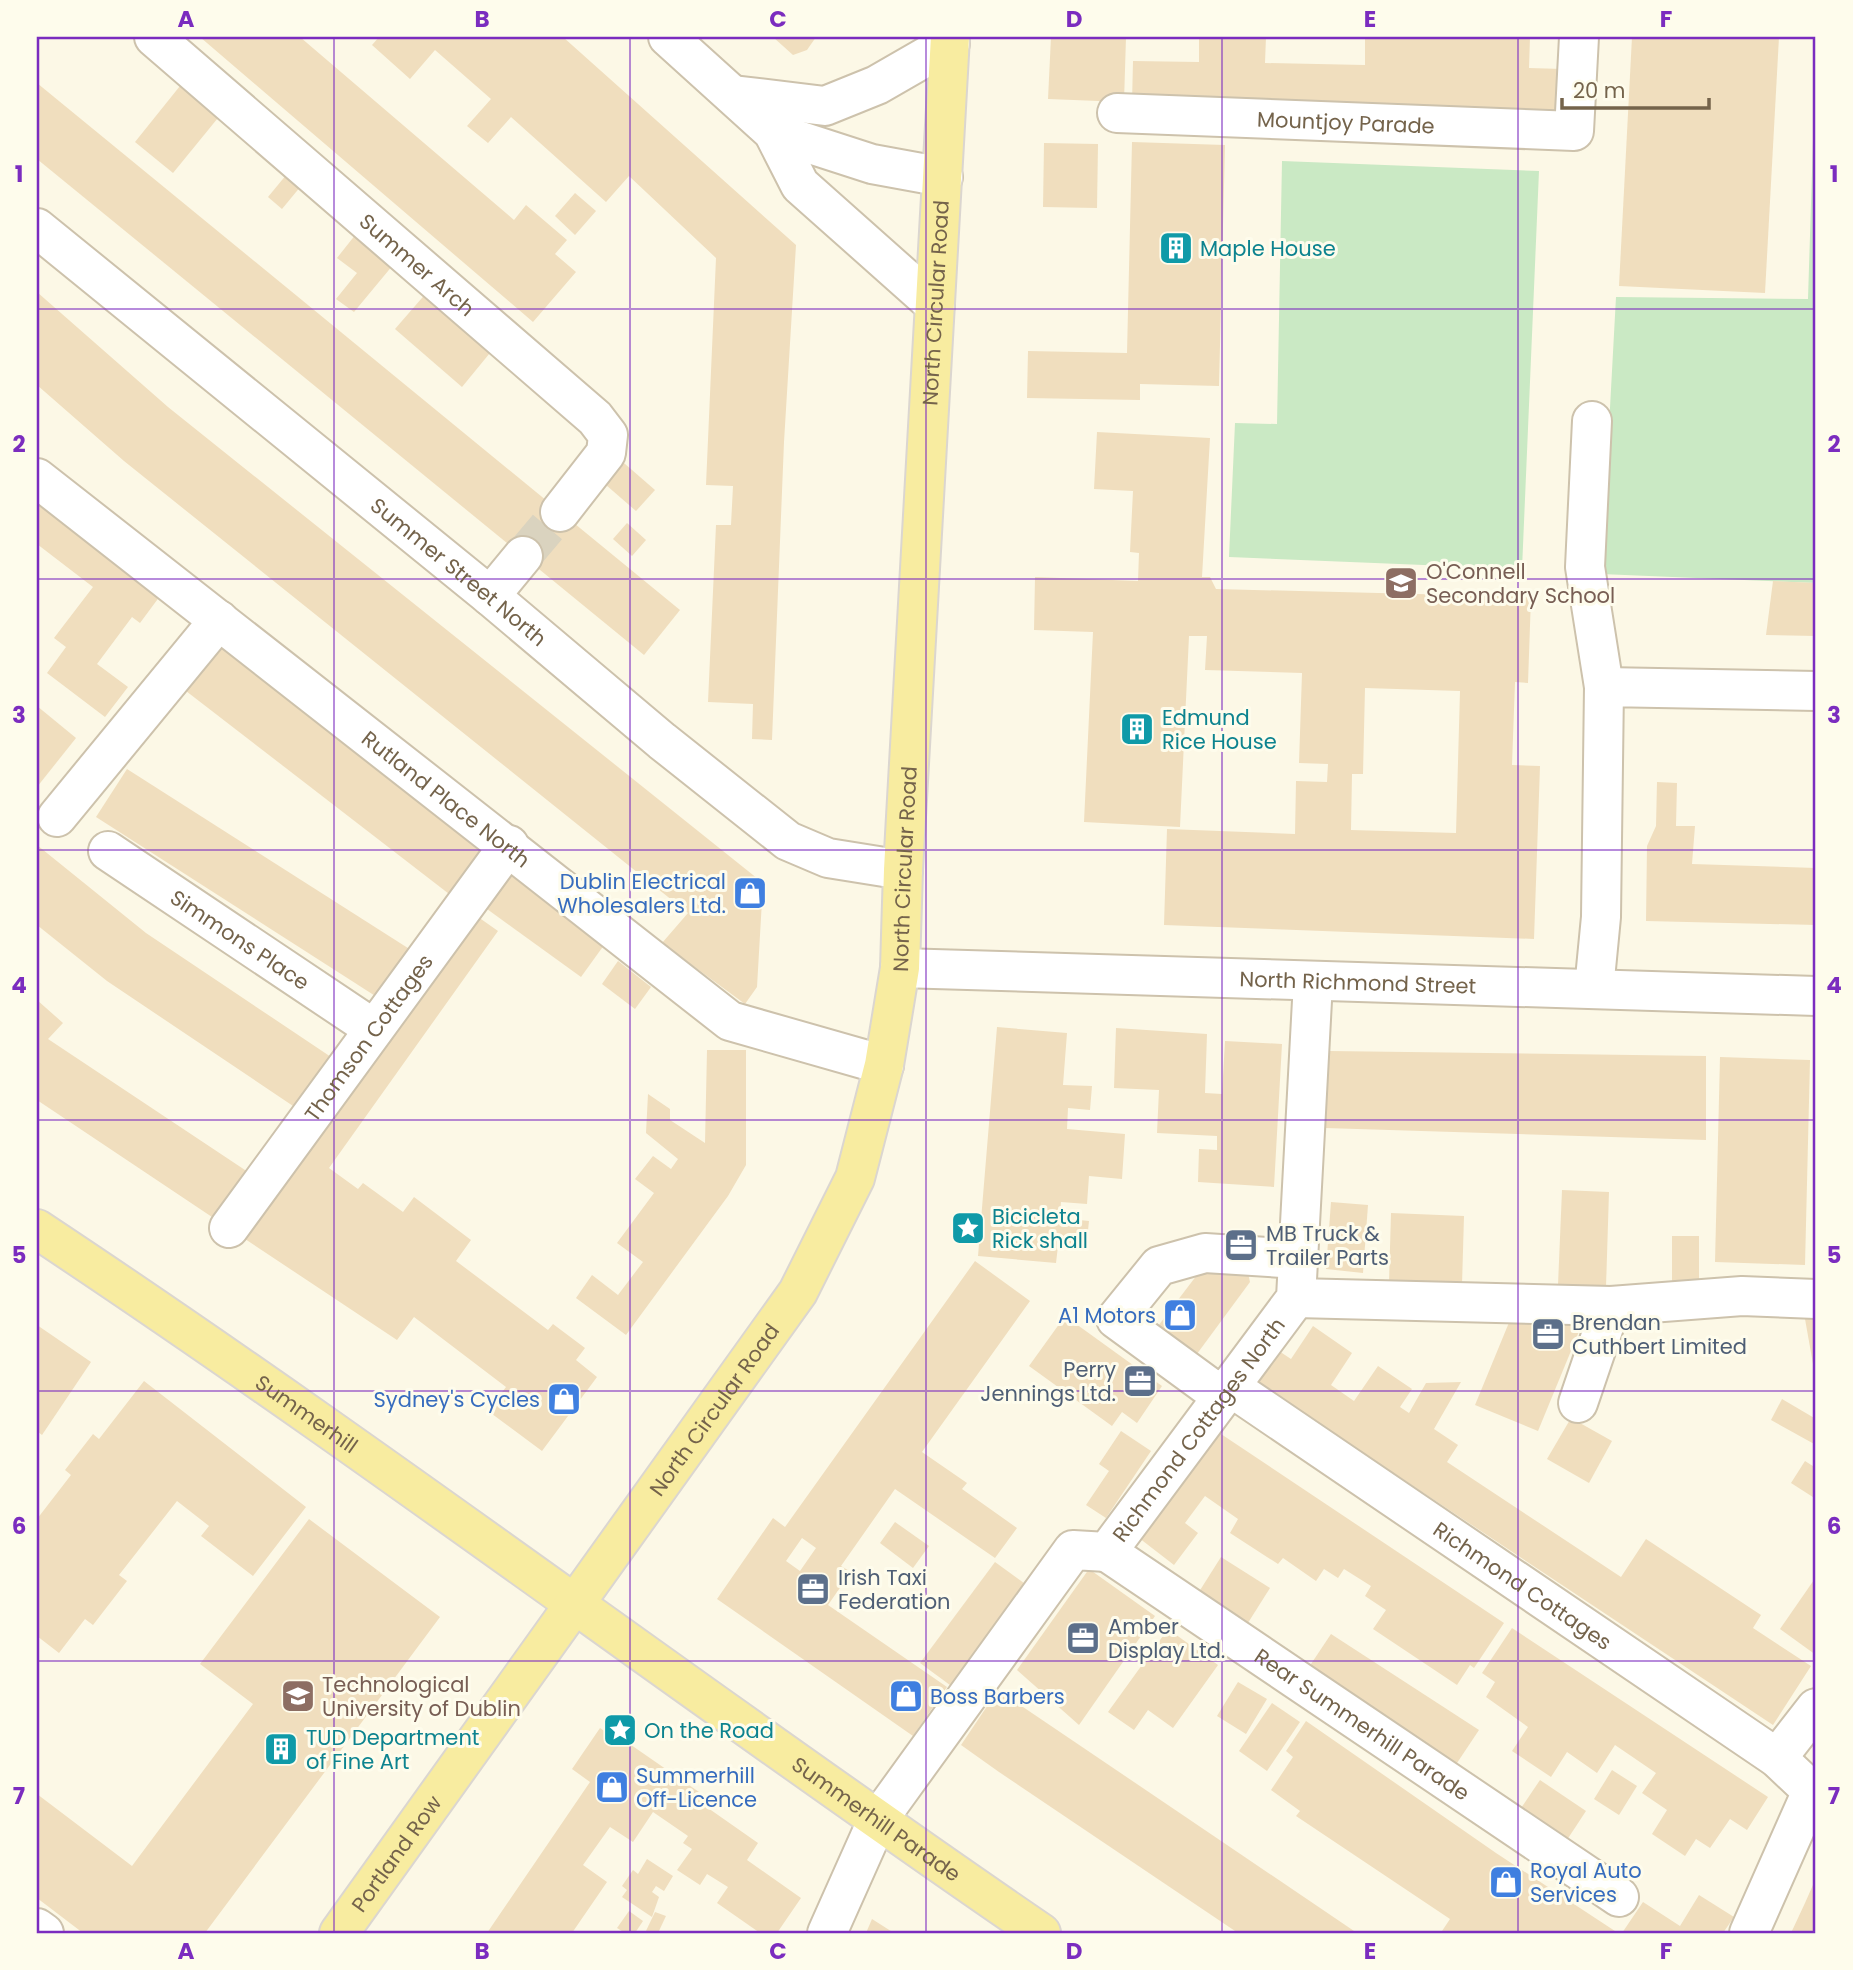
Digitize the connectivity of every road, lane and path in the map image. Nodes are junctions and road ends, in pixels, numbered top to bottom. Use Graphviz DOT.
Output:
graph roads {
  1 [pos="154,37"];
  2 [pos="668,37"];
  3 [pos="1579,37"];
  4 [pos="950,40"];
  5 [pos="733,95"];
  6 [pos="1117,113"];
  7 [pos="773,132"];
  8 [pos="943,177"];
  9 [pos="37,228"];
  10 [pos="935,306"];
  11 [pos="1592,421"];
  12 [pos="37,478"];
  13 [pos="560,512"];
  14 [pos="523,556"];
  15 [pos="491,596"];
  16 [pos="219,620"];
  17 [pos="1604,687"];
  18 [pos="1816,691"];
  19 [pos="57,817"];
  20 [pos="509,845"];
  21 [pos="108,851"];
  22 [pos="903,870"];
  23 [pos="900,968"];
  24 [pos="1314,982"];
  25 [pos="1594,989"];
  26 [pos="1816,996"];
  27 [pos="374,1029"];
  28 [pos="884,1065"];
  29 [pos="229,1228"];
  30 [pos="37,1229"];
  31 [pos="1298,1259"];
  32 [pos="1296,1298"];
  33 [pos="1816,1299"];
  34 [pos="1611,1306"];
  35 [pos="1225,1390"];
  36 [pos="1578,1403"];
  37 [pos="1107,1552"];
  38 [pos="575,1604"];
  39 [pos="1816,1708"];
  40 [pos="1777,1758"];
  41 [pos="877,1821"];
  42 [pos="1619,1897"];
  43 [pos="37,1928"];
  44 [pos="44,1933"];
  45 [pos="339,1933"];
  46 [pos="827,1933"];
  47 [pos="1041,1933"];
  48 [pos="1749,1933"];
  1 -- 13 [label="street, Summer Arch"];
  2 -- 5 [label="street"];
  3 -- 6 [label="street, Mountjoy Parade"];
  4 -- 5 [label="street, North Circular Road"];
  4 -- 8 [label="main road, North Circular Road"];
  5 -- 7 [label="street"];
  7 -- 8 [label="street"];
  7 -- 10 [label="street"];
  8 -- 10 [label="main road, North Circular Road"];
  9 -- 15 [label="street, Summer Street North"];
  10 -- 22 [label="main road, North Circular Road"];
  11 -- 17 [label="street"];
  12 -- 16 [label="street, Rutland Place North"];
  14 -- 15 [label="street"];
  15 -- 22 [label="street, Summer Street North"];
  16 -- 19 [label="street"];
  16 -- 20 [label="street, Rutland Place North"];
  17 -- 18 [label="street"];
  17 -- 25 [label="street"];
  20 -- 27 [label="street, Thomson Cottages"];
  20 -- 28 [label="street, Rutland Place North"];
  21 -- 27 [label="street, Simmons Place"];
  22 -- 23 [label="main road, North Circular Road"];
  23 -- 24 [label="street, North Richmond Street"];
  23 -- 28 [label="main road, North Circular Road"];
  24 -- 25 [label="street, North Richmond Street"];
  24 -- 31 [label="street, Richmond Cottages North"];
  25 -- 26 [label="street, North Richmond Street"];
  27 -- 29 [label="street, Thomson Cottages"];
  28 -- 38 [label="main road, North Circular Road"];
  30 -- 38 [label="main road, Summerhill"];
  31 -- 32 [label="street, Richmond Cottages North"];
  31 -- 35 [label="street, Richmond Cottages"];
  32 -- 34 [label="street"];
  32 -- 35 [label="street, Richmond Cottages North"];
  33 -- 34 [label="street"];
  34 -- 36 [label="street"];
  35 -- 37 [label="street, Richmond Cottages North"];
  35 -- 40 [label="street, Richmond Cottages"];
  37 -- 41 [label="street, Richmond Cottages North"];
  37 -- 42 [label="street, Rear Summerhill Parade"];
  38 -- 41 [label="main road, Summerhill Parade"];
  38 -- 45 [label="main road, Portland Row"];
  39 -- 40 [label="street"];
  40 -- 48 [label="street, Richmond Cottages"];
  41 -- 46 [label="street"];
  41 -- 47 [label="main road, Summerhill Parade"];
  43 -- 44 [label="street"];
}
